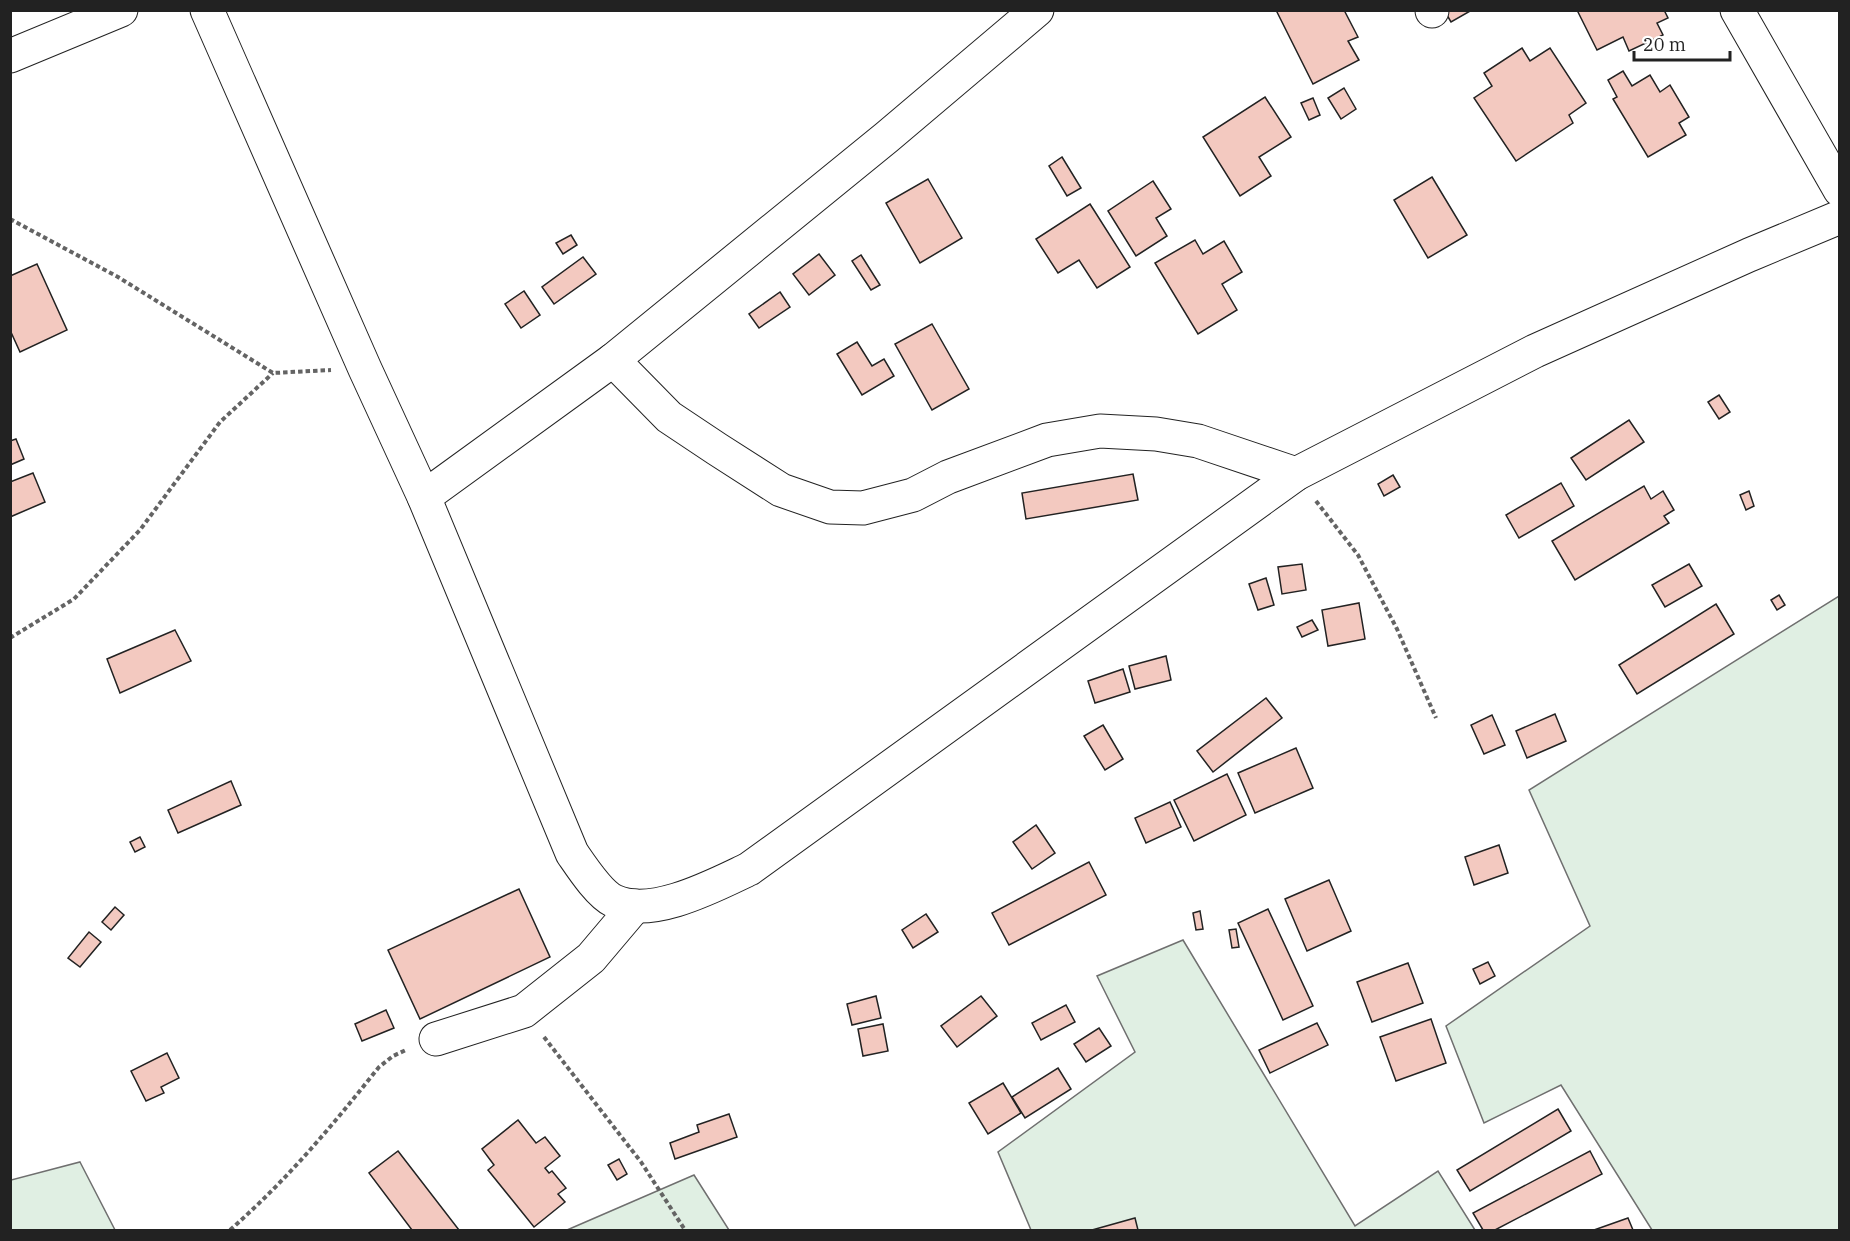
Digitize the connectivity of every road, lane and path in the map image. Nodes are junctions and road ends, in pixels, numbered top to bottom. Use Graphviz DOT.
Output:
graph roads {
  1 [pos="121,10"];
  2 [pos="207,10"];
  3 [pos="1037,10"];
  4 [pos="1737,10"];
  5 [pos="10,56"];
  6 [pos="1839,190"];
  7 [pos="1839,216"];
  8 [pos="10,219"];
  9 [pos="613,360"];
  10 [pos="365,369"];
  11 [pos="273,373"];
  12 [pos="1296,474"];
  13 [pos="423,497"];
  14 [pos="10,638"];
  15 [pos="1436,718"];
  16 [pos="635,906"];
  17 [pos="524,1011"];
  18 [pos="436,1039"];
  19 [pos="230,1230"];
  20 [pos="685,1230"];
  1 -- 5 [label="street"];
  2 -- 10 [label="street"];
  3 -- 9 [label="street"];
  4 -- 6 [label="street"];
  7 -- 12 [label="street"];
  8 -- 11 [label="path"];
  9 -- 12 [label="street"];
  9 -- 13 [label="street"];
  10 -- 11 [label="path"];
  10 -- 13 [label="street"];
  11 -- 14 [label="path"];
  12 -- 15 [label="path"];
  12 -- 16 [label="street"];
  13 -- 16 [label="street"];
  16 -- 17 [label="street"];
  17 -- 18 [label="street"];
  17 -- 20 [label="path"];
  18 -- 19 [label="path"];
}
